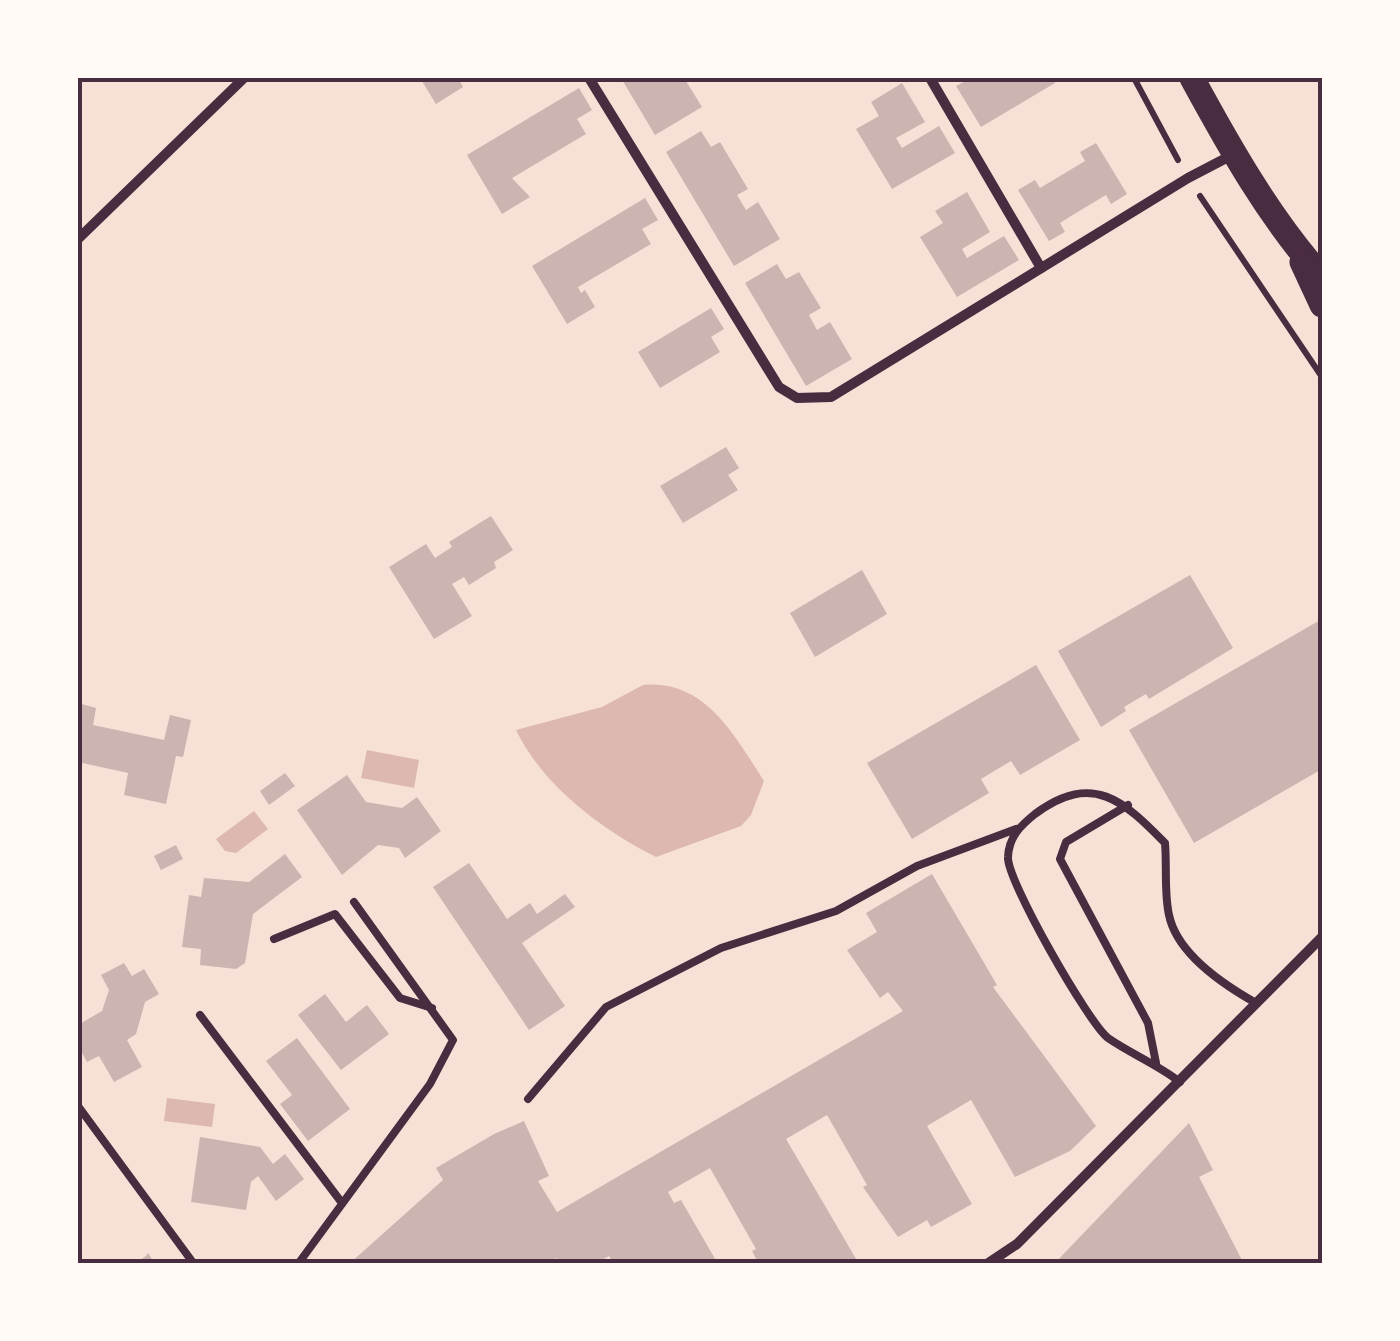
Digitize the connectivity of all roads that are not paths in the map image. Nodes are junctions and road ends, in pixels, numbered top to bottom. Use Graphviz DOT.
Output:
graph roads {
  1 [pos="244,78"];
  2 [pos="589,78"];
  3 [pos="930,78"];
  4 [pos="1192,78"];
  5 [pos="1234,154"];
  6 [pos="78,239"];
  7 [pos="1294,244"];
  8 [pos="1041,268"];
  9 [pos="1322,277"];
  10 [pos="1322,305"];
  11 [pos="1128,805"];
  12 [pos="1016,829"];
  13 [pos="354,902"];
  14 [pos="1322,936"];
  15 [pos="274,940"];
  16 [pos="1256,1004"];
  17 [pos="435,1009"];
  18 [pos="200,1015"];
  19 [pos="1156,1063"];
  20 [pos="1180,1082"];
  21 [pos="528,1098"];
  22 [pos="78,1106"];
  23 [pos="342,1203"];
  24 [pos="194,1264"];
  25 [pos="298,1264"];
  26 [pos="987,1264"];
  1 -- 6 [label="street"];
  2 -- 8 [label="street"];
  3 -- 8 [label="street"];
  4 -- 5 [label="main road"];
  5 -- 7 [label="main road"];
  5 -- 8 [label="street"];
  7 -- 9 [label="main road"];
  7 -- 10 [label="main road"];
  11 -- 12 [label="lane"];
  11 -- 16 [label="lane"];
  11 -- 19 [label="lane"];
  12 -- 19 [label="lane"];
  12 -- 21 [label="lane"];
  13 -- 17 [label="lane"];
  14 -- 16 [label="street"];
  15 -- 17 [label="lane"];
  16 -- 20 [label="street"];
  17 -- 23 [label="lane"];
  18 -- 23 [label="lane"];
  19 -- 20 [label="lane"];
  20 -- 26 [label="street"];
  22 -- 24 [label="lane"];
  23 -- 25 [label="lane"];
}
